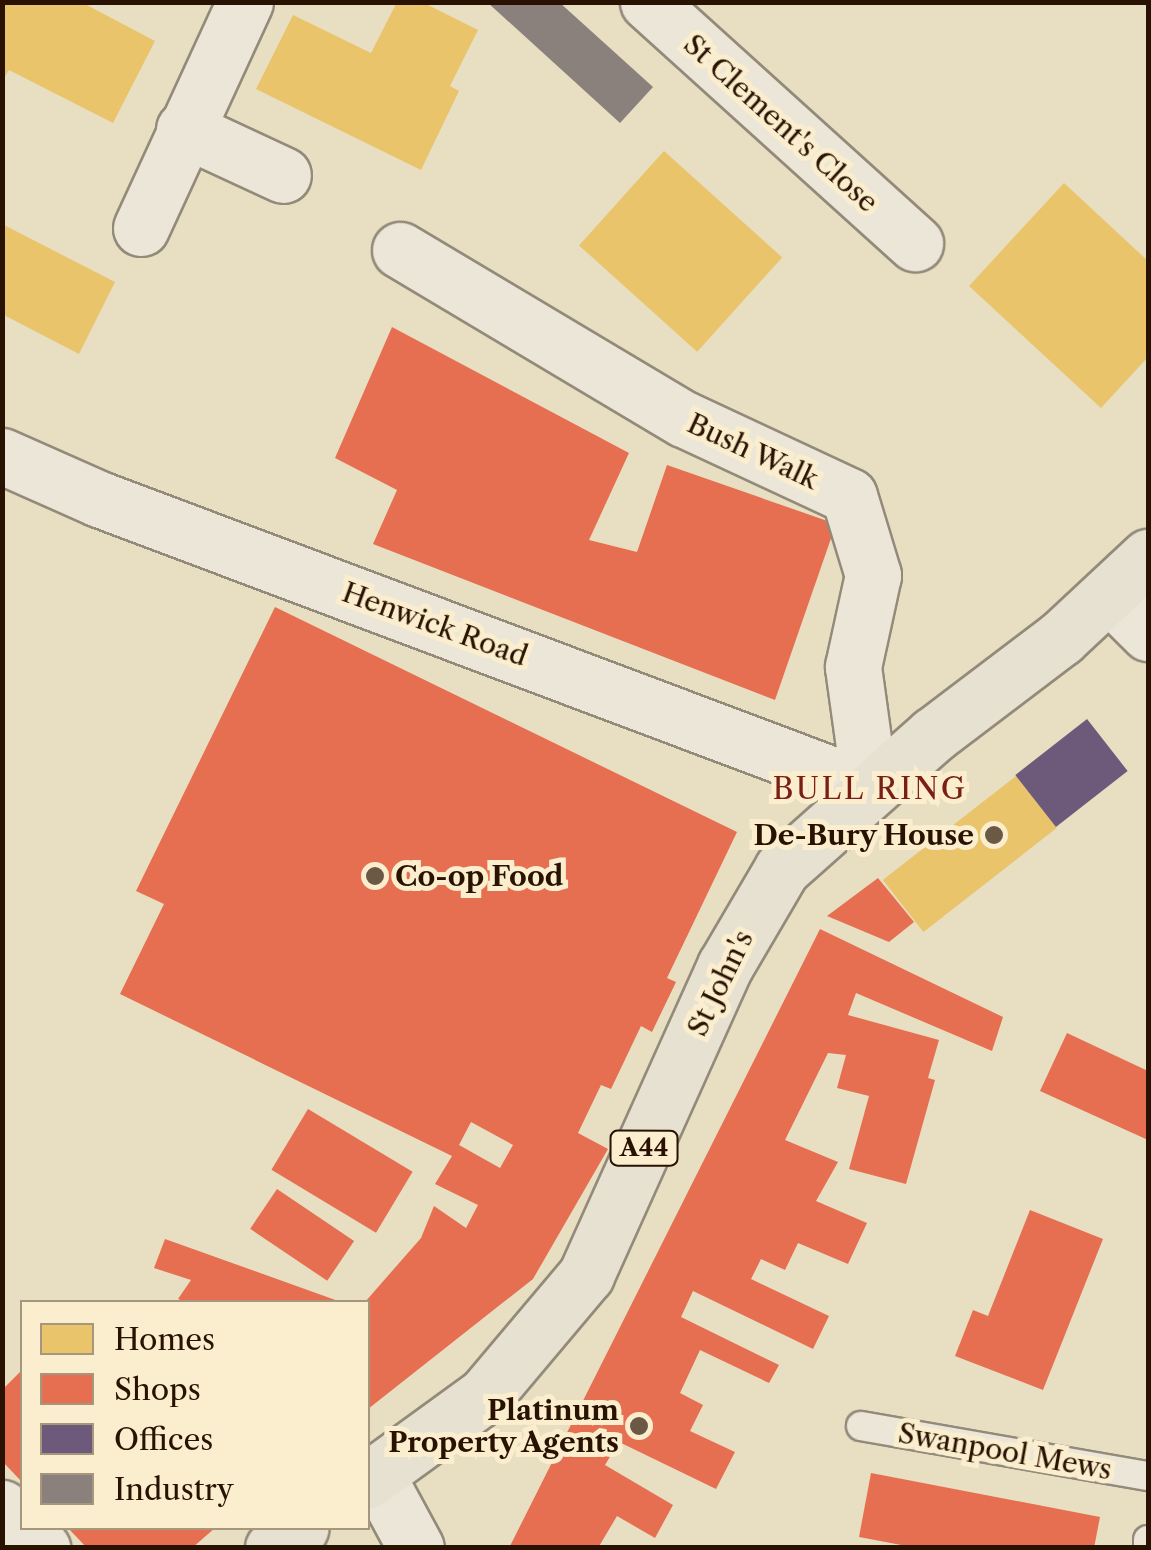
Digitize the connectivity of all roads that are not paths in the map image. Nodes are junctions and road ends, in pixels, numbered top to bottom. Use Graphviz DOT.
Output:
graph roads {
  1 [pos="244,2"];
  2 [pos="648,2"];
  3 [pos="184,129"];
  4 [pos="283,175"];
  5 [pos="141,228"];
  6 [pos="915,243"];
  7 [pos="400,250"];
  8 [pos="2,456"];
  9 [pos="1148,556"];
  10 [pos="1110,595"];
  11 [pos="1148,633"];
  12 [pos="870,788"];
  13 [pos="861,1426"];
  14 [pos="1148,1476"];
  15 [pos="372,1477"];
  16 [pos="2,1508"];
  17 [pos="20,1526"];
  18 [pos="24,1530"];
  19 [pos="298,1530"];
  20 [pos="1148,1540"];
  21 [pos="42,1548"];
  22 [pos="274,1548"];
  23 [pos="416,1548"];
  24 [pos="1148,1548"];
  1 -- 3 [label="street"];
  2 -- 6 [label="street, St Clement's Close"];
  3 -- 4 [label="street"];
  3 -- 5 [label="street"];
  7 -- 12 [label="street, Bush Walk"];
  8 -- 12 [label="street, Henwick Road"];
  9 -- 10 [label="main road, St John's / A44"];
  10 -- 11 [label="street"];
  10 -- 12 [label="main road, St John's / A44"];
  12 -- 15 [label="main road, St John's / A44"];
  13 -- 14 [label="lane, Swanpool Mews"];
  15 -- 23 [label="street"];
  16 -- 17 [label="street"];
  18 -- 21 [label="street"];
  19 -- 22 [label="main road"];
  20 -- 24 [label="lane"];
}
